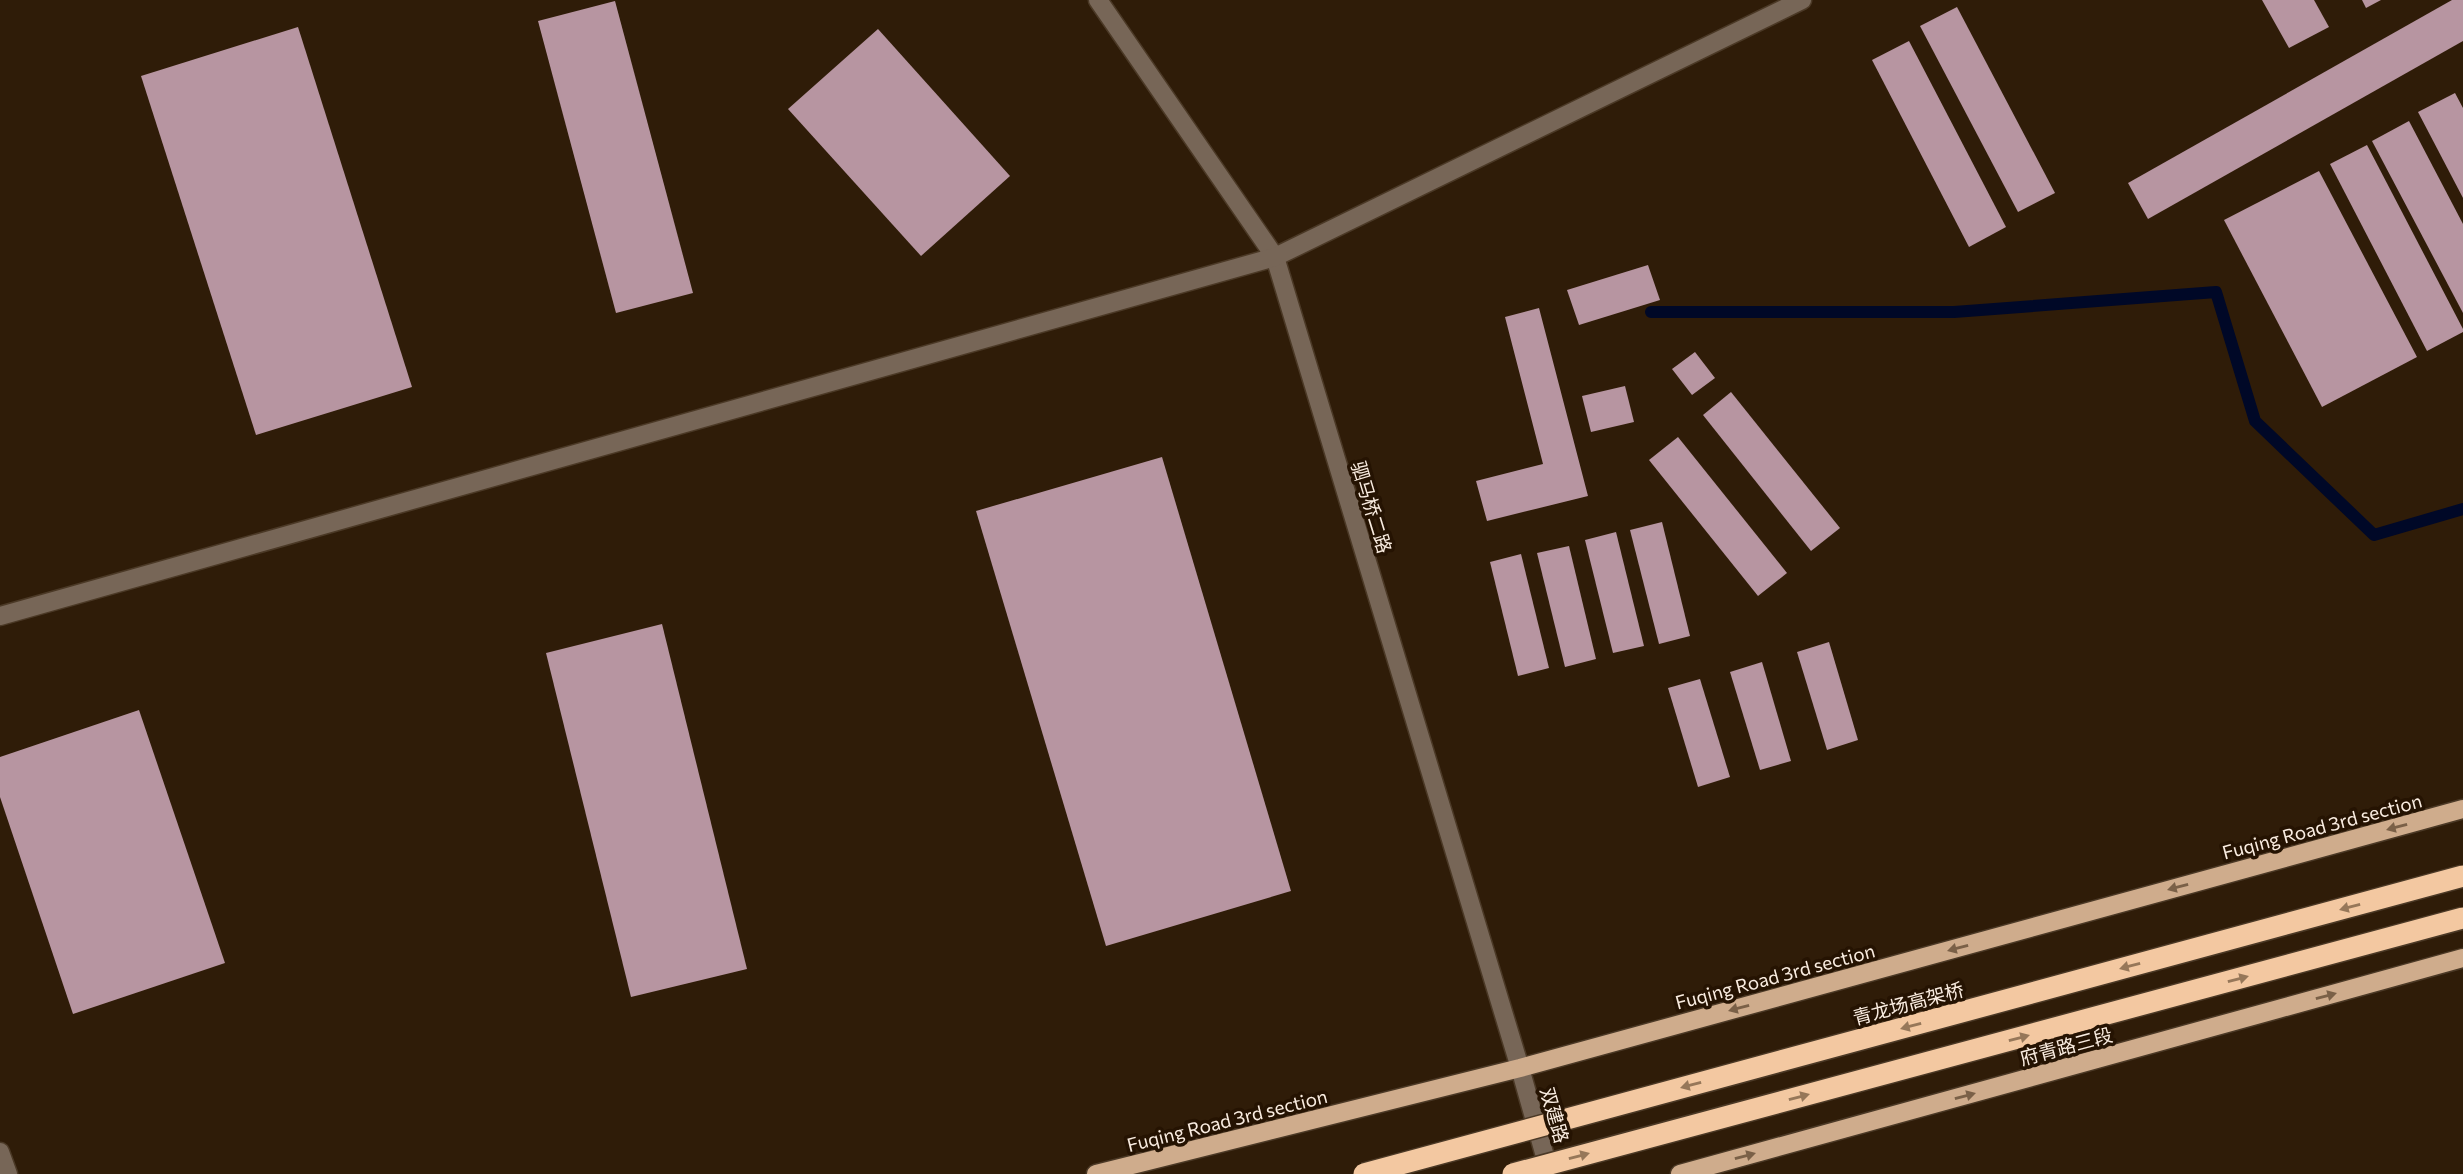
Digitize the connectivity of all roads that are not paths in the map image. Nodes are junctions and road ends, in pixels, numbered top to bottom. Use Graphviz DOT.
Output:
graph roads {
  1 [pos="1098,0"];
  2 [pos="1802,0"];
  3 [pos="1275,257"];
  4 [pos="0,616"];
  5 [pos="2463,809"];
  6 [pos="2463,876"];
  7 [pos="2463,918"];
  8 [pos="2463,958"];
  9 [pos="1520,1068"];
  10 [pos="0,1152"];
  11 [pos="8,1174"];
  12 [pos="1096,1174"];
  13 [pos="1364,1174"];
  14 [pos="1513,1174"];
  15 [pos="1550,1174"];
  16 [pos="1679,1174"];
  1 -- 3 [label="street, 驷马桥二路"];
  2 -- 3 [label="street"];
  3 -- 4 [label="street"];
  3 -- 9 [label="street, 驷马桥二路"];
  5 -- 9 [label="main road, Fuqing Road 3rd section, one-way"];
  6 -- 13 [label="highway, 青龙场高架桥, one-way, bridge"];
  14 -- 7 [label="highway, one-way, bridge"];
  16 -- 8 [label="main road, 府青路三段, one-way"];
  9 -- 12 [label="main road, Fuqing Road 3rd section"];
  9 -- 15 [label="street, 双建路"];
  10 -- 11 [label="street"];
}
